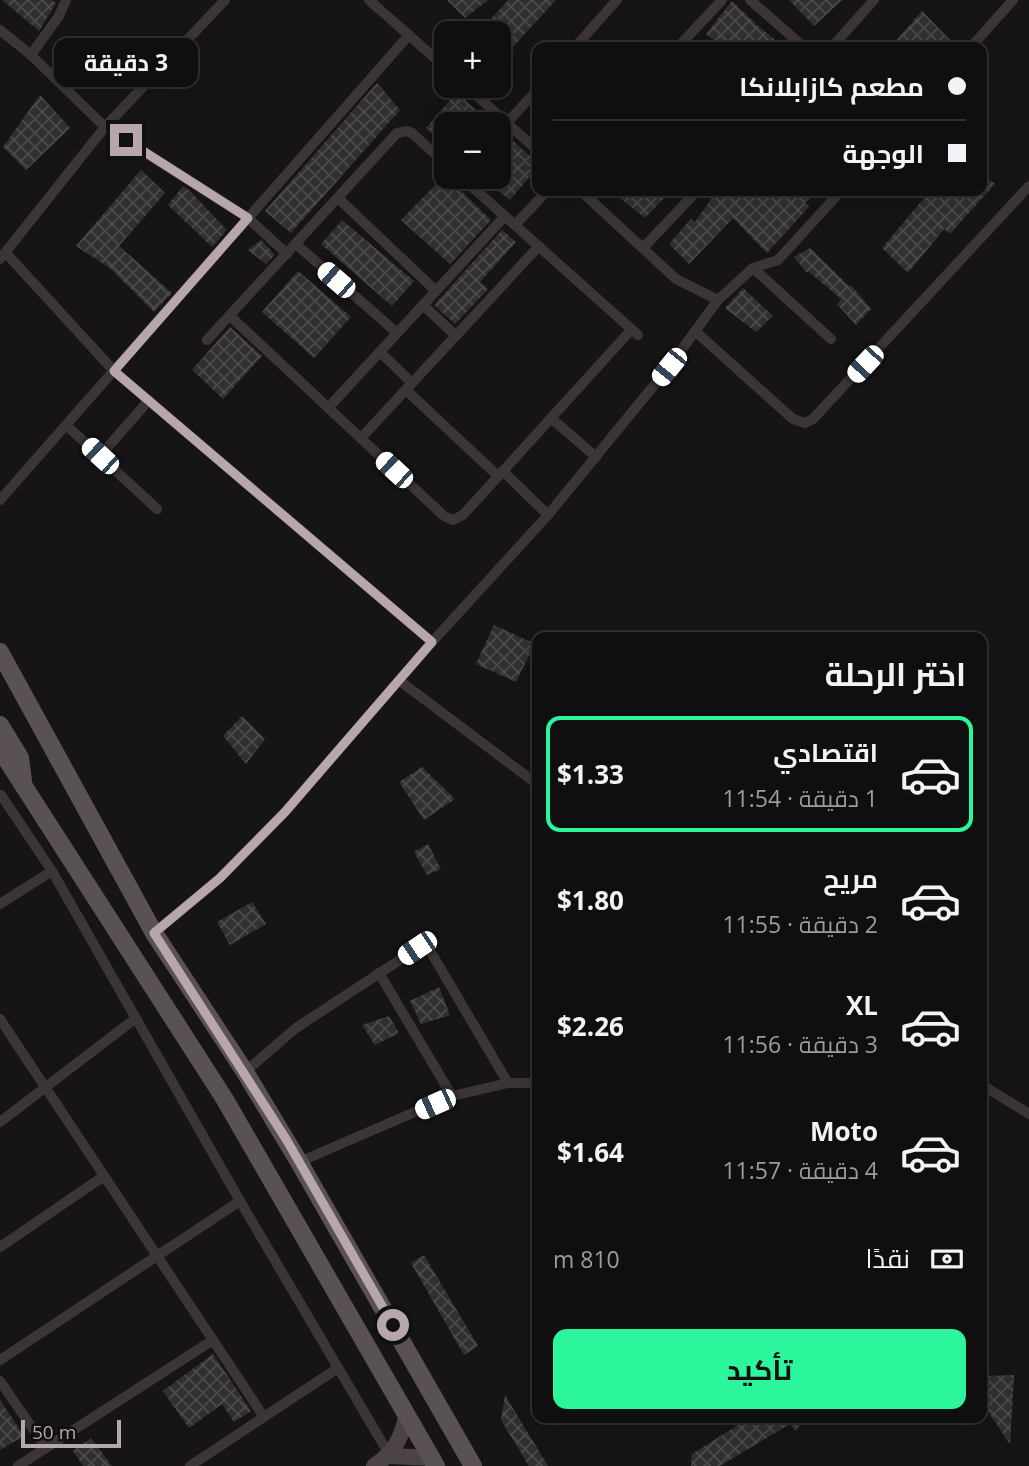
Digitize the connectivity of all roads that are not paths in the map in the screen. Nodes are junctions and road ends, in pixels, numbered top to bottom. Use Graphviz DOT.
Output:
graph roads {
  1 [pos="66,0"];
  2 [pos="225,0"];
  3 [pos="369,0"];
  4 [pos="617,0"];
  5 [pos="722,0"];
  6 [pos="750,0"];
  7 [pos="874,0"];
  8 [pos="1013,0"];
  9 [pos="0,30"];
  10 [pos="409,35"];
  11 [pos="579,42"];
  12 [pos="683,42"];
  13 [pos="798,42"];
  14 [pos="836,42"];
  15 [pos="975,42"];
  16 [pos="32,55"];
  17 [pos="434,57"];
  18 [pos="532,96"];
  19 [pos="481,98"];
  20 [pos="497,112"];
  21 [pos="511,119"];
  22 [pos="511,125"];
  23 [pos="105,127"];
  24 [pos="532,145"];
  25 [pos="434,153"];
  26 [pos="1029,186"];
  27 [pos="475,189"];
  28 [pos="542,196"];
  29 [pos="586,196"];
  30 [pos="692,196"];
  31 [pos="836,196"];
  32 [pos="338,198"];
  33 [pos="505,216"];
  34 [pos="248,218"];
  35 [pos="515,225"];
  36 [pos="296,244"];
  37 [pos="539,246"];
  38 [pos="643,248"];
  39 [pos="287,254"];
  40 [pos="3,256"];
  41 [pos="753,268"];
  42 [pos="436,291"];
  43 [pos="718,300"];
  44 [pos="423,305"];
  45 [pos="230,316"];
  46 [pos="695,331"];
  47 [pos="397,333"];
  48 [pos="456,336"];
  49 [pos="207,340"];
  50 [pos="831,340"];
  51 [pos="380,352"];
  52 [pos="114,371"];
  53 [pos="409,387"];
  54 [pos="149,400"];
  55 [pos="329,407"];
  56 [pos="551,418"];
  57 [pos="66,425"];
  58 [pos="362,438"];
  59 [pos="100,456"];
  60 [pos="596,457"];
  61 [pos="501,473"];
  62 [pos="0,500"];
  63 [pos="158,509"];
  64 [pos="548,515"];
  65 [pos="432,642"];
  66 [pos="2,657"];
  67 [pos="400,681"];
  68 [pos="0,725"];
  69 [pos="0,749"];
  70 [pos="532,780"];
  71 [pos="23,784"];
  72 [pos="2,794"];
  73 [pos="52,871"];
  74 [pos="0,904"];
  75 [pos="154,933"];
  76 [pos="379,973"];
  77 [pos="136,1018"];
  78 [pos="1,1022"];
  79 [pos="245,1072"];
  80 [pos="508,1083"];
  81 [pos="532,1083"];
  82 [pos="45,1087"];
  83 [pos="987,1088"];
  84 [pos="452,1096"];
  85 [pos="1029,1114"];
  86 [pos="0,1122"];
  87 [pos="299,1162"];
  88 [pos="104,1176"];
  89 [pos="240,1201"];
  90 [pos="0,1247"];
  91 [pos="157,1256"];
  92 [pos="213,1340"];
  93 [pos="0,1360"];
  94 [pos="338,1368"];
  95 [pos="0,1381"];
  96 [pos="407,1414"];
  97 [pos="264,1418"];
  98 [pos="46,1448"];
  99 [pos="390,1456"];
  100 [pos="434,1462"];
  101 [pos="18,1466"];
  102 [pos="190,1466"];
  103 [pos="374,1466"];
  104 [pos="473,1466"];
  1 -- 16 [label="street"];
  2 -- 23 [label="street"];
  3 -- 10 [label="street"];
  4 -- 11 [label="street"];
  5 -- 12 [label="street"];
  6 -- 13 [label="street"];
  7 -- 14 [label="street"];
  8 -- 15 [label="street"];
  9 -- 16 [label="street"];
  10 -- 17 [label="street"];
  10 -- 34 [label="street"];
  16 -- 23 [label="street"];
  18 -- 21 [label="street"];
  19 -- 20 [label="street"];
  22 -- 24 [label="street"];
  23 -- 34 [label="street"];
  23 -- 40 [label="street"];
  25 -- 32 [label="street"];
  26 -- 46 [label="street"];
  27 -- 33 [label="street"];
  28 -- 35 [label="street"];
  29 -- 38 [label="street"];
  30 -- 38 [label="street"];
  31 -- 41 [label="street"];
  32 -- 36 [label="street"];
  32 -- 42 [label="street"];
  33 -- 35 [label="street"];
  33 -- 42 [label="street"];
  34 -- 39 [label="street"];
  34 -- 52 [label="street"];
  35 -- 37 [label="street"];
  36 -- 39 [label="street"];
  36 -- 47 [label="street"];
  37 -- 48 [label="street"];
  37 -- 56 [label="street"];
  38 -- 43 [label="street"];
  39 -- 45 [label="street"];
  40 -- 52 [label="street"];
  41 -- 43 [label="street"];
  41 -- 50 [label="street"];
  42 -- 44 [label="street"];
  43 -- 46 [label="street"];
  44 -- 47 [label="street"];
  44 -- 48 [label="street"];
  45 -- 49 [label="street"];
  45 -- 55 [label="street"];
  46 -- 60 [label="street"];
  47 -- 51 [label="street"];
  48 -- 53 [label="street"];
  51 -- 53 [label="street"];
  51 -- 55 [label="street"];
  52 -- 54 [label="street"];
  52 -- 57 [label="street"];
  53 -- 58 [label="street"];
  53 -- 61 [label="street"];
  54 -- 59 [label="street"];
  54 -- 65 [label="street"];
  55 -- 58 [label="street"];
  56 -- 60 [label="street"];
  56 -- 61 [label="street"];
  57 -- 59 [label="street"];
  57 -- 62 [label="street"];
  58 -- 61 [label="street"];
  59 -- 63 [label="street"];
  60 -- 64 [label="street"];
  61 -- 64 [label="street"];
  64 -- 65 [label="street"];
  65 -- 67 [label="street"];
  66 -- 75 [label="main road"];
  67 -- 70 [label="street"];
  67 -- 75 [label="street"];
  68 -- 71 [label="main road"];
  69 -- 71 [label="main road"];
  71 -- 96 [label="main road"];
  72 -- 73 [label="street"];
  73 -- 74 [label="street"];
  73 -- 77 [label="street"];
  75 -- 79 [label="main road"];
  76 -- 79 [label="street"];
  76 -- 80 [label="street"];
  76 -- 84 [label="street"];
  77 -- 82 [label="street"];
  77 -- 89 [label="street"];
  78 -- 82 [label="street"];
  79 -- 87 [label="main road"];
  80 -- 81 [label="street"];
  80 -- 84 [label="street"];
  82 -- 86 [label="street"];
  82 -- 88 [label="street"];
  83 -- 85 [label="street"];
  84 -- 87 [label="street"];
  87 -- 104 [label="main road"];
  88 -- 90 [label="street"];
  88 -- 91 [label="street"];
  89 -- 91 [label="street"];
  89 -- 94 [label="street"];
  91 -- 92 [label="street"];
  91 -- 93 [label="street"];
  92 -- 97 [label="street"];
  92 -- 98 [label="street"];
  94 -- 97 [label="street"];
  94 -- 99 [label="street"];
  95 -- 98 [label="street"];
  96 -- 99 [label="street"];
  96 -- 100 [label="main road"];
  97 -- 102 [label="street"];
  98 -- 101 [label="street"];
  99 -- 100 [label="street"];
  99 -- 103 [label="street"];
}
